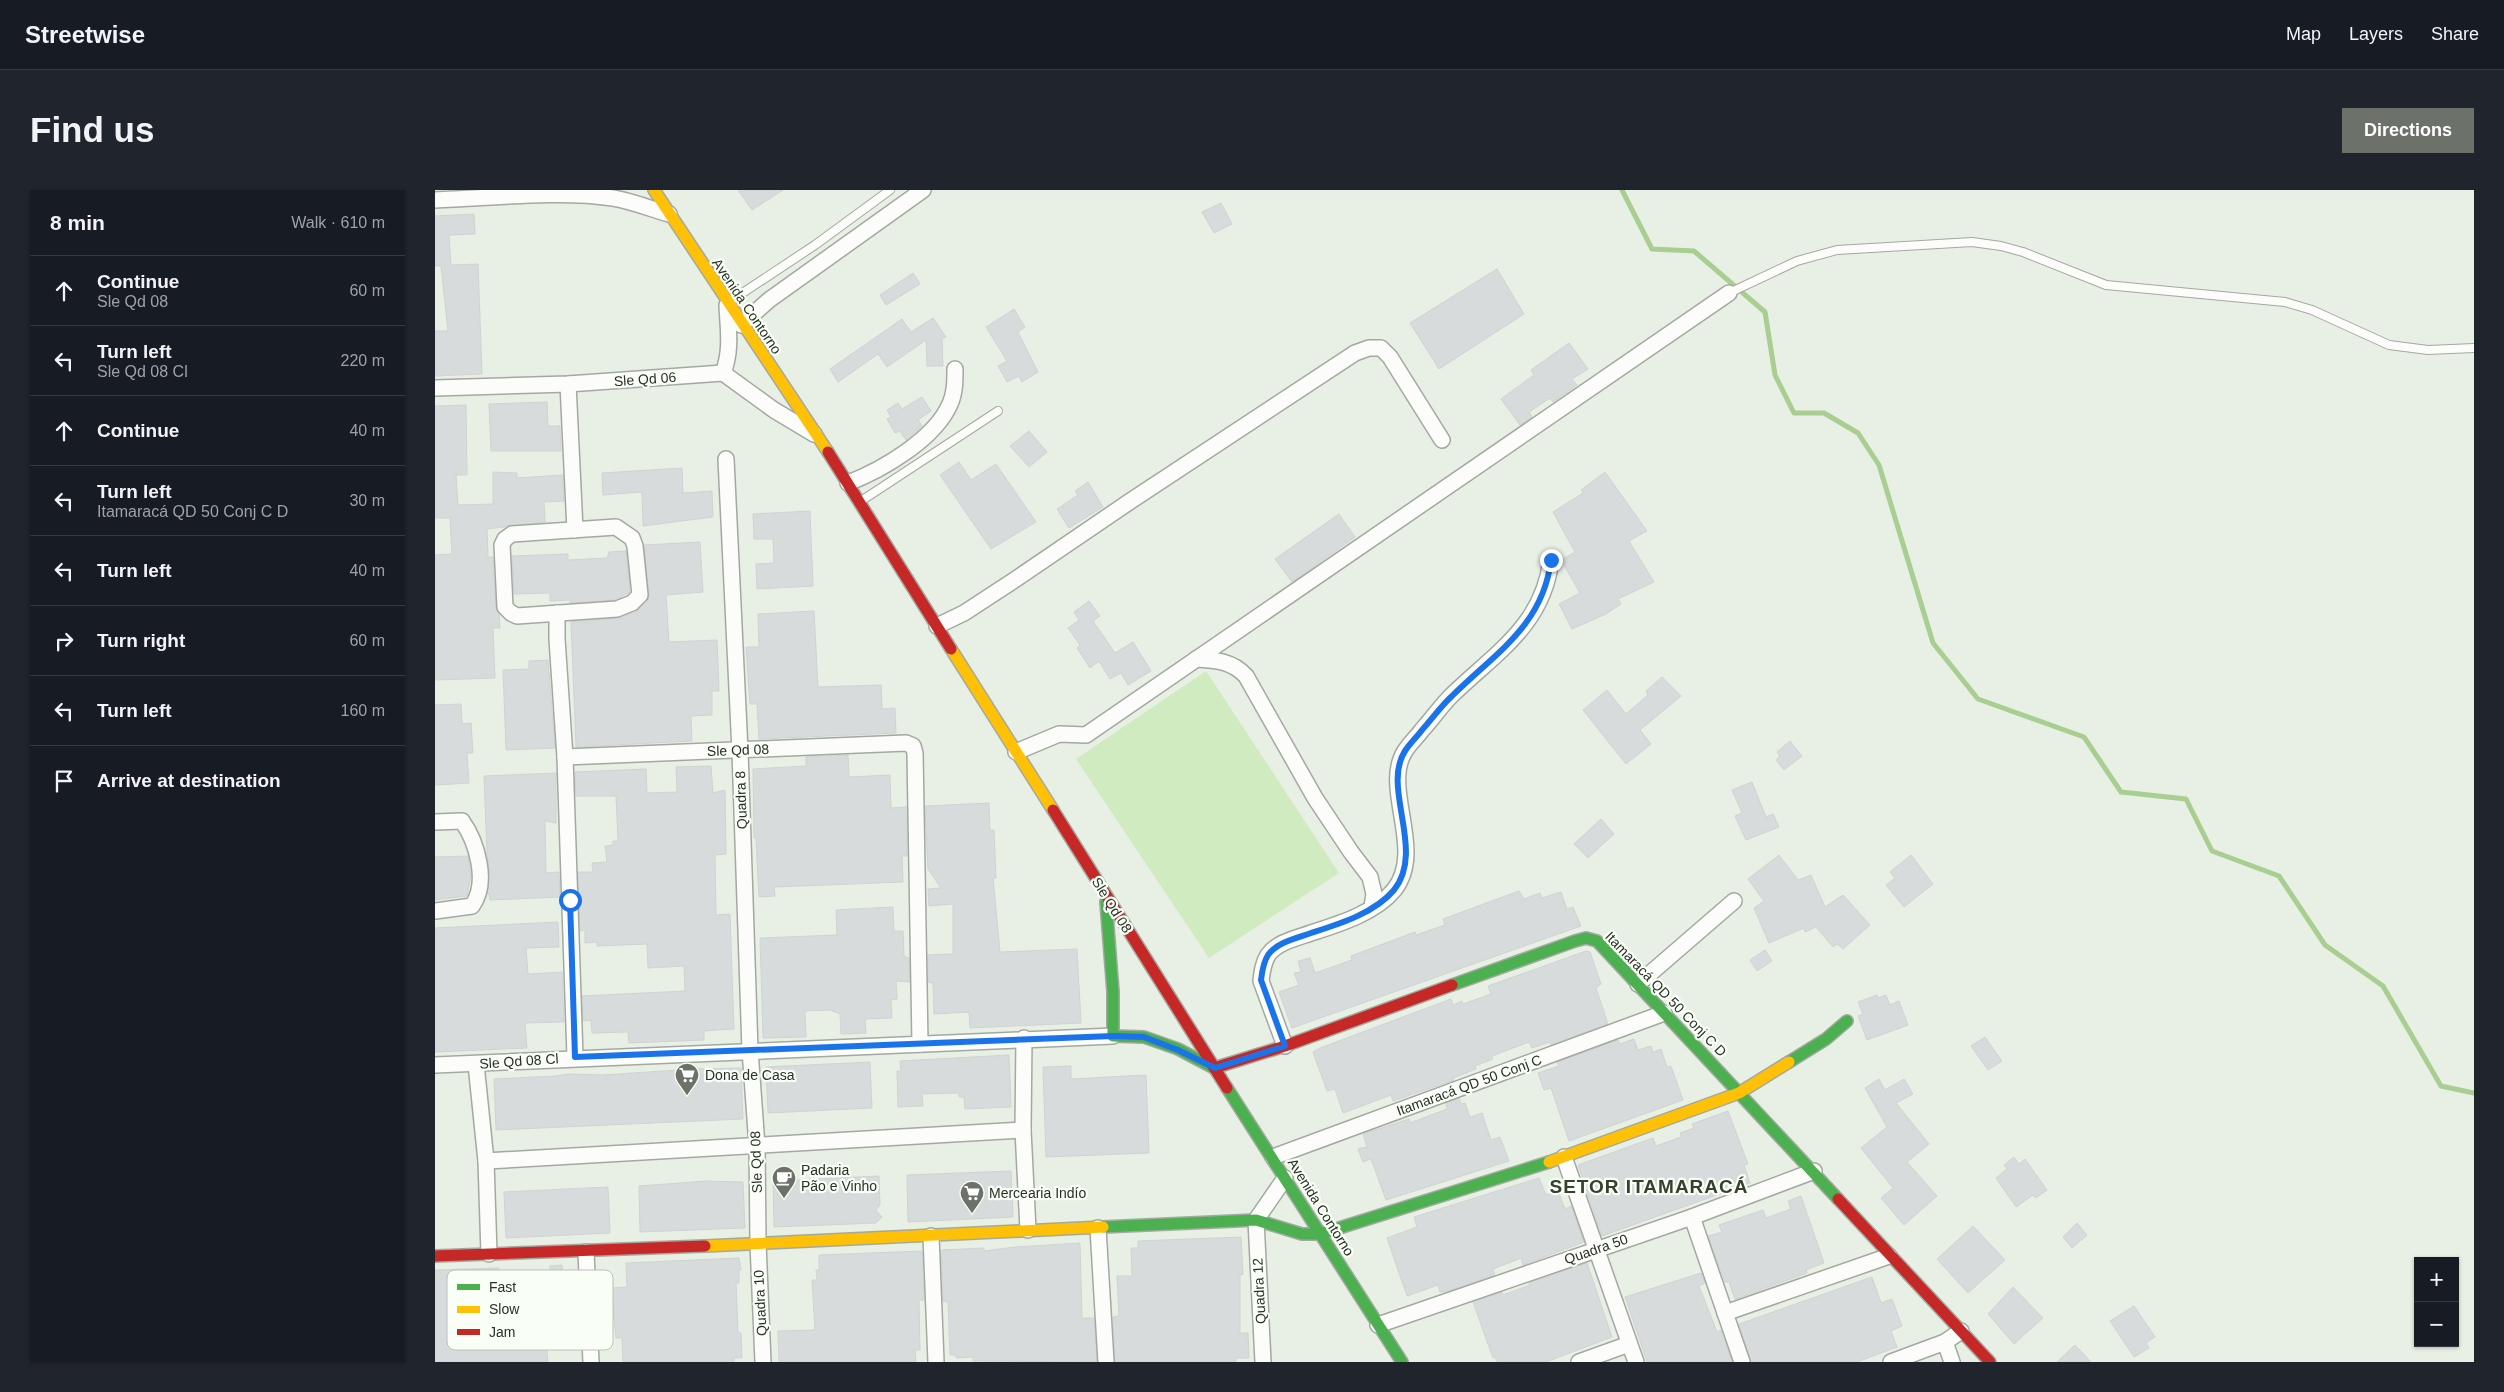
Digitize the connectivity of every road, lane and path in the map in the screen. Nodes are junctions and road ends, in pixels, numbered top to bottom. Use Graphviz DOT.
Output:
graph roads {
  1 [pos="654,190"];
  2 [pos="890,190"];
  3 [pos="923,190"];
  4 [pos="570,193"];
  5 [pos="435,200"];
  6 [pos="669,214"];
  7 [pos="1729,293"];
  8 [pos="727,303"];
  9 [pos="741,325"];
  10 [pos="2474,348"];
  11 [pos="955,369"];
  12 [pos="723,373"];
  13 [pos="568,384"];
  14 [pos="435,388"];
  15 [pos="998,411"];
  16 [pos="818,436"];
  17 [pos="1442,440"];
  18 [pos="726,459"];
  19 [pos="848,483"];
  20 [pos="859,502"];
  21 [pos="575,530"];
  22 [pos="1551,560"];
  23 [pos="557,613"];
  24 [pos="937,626"];
  25 [pos="1197,659"];
  26 [pos="740,750"];
  27 [pos="1016,752"];
  28 [pos="565,757"];
  29 [pos="435,822"];
  30 [pos="1105,894"];
  31 [pos="1734,901"];
  32 [pos="1372,907"];
  33 [pos="435,911"];
  34 [pos="1638,984"];
  35 [pos="1664,1013"];
  36 [pos="1847,1022"];
  37 [pos="1113,1036"];
  38 [pos="1023,1038"];
  39 [pos="920,1044"];
  40 [pos="1285,1046"];
  41 [pos="750,1050"];
  42 [pos="575,1057"];
  43 [pos="476,1064"];
  44 [pos="435,1065"];
  45 [pos="1215,1068"];
  46 [pos="1739,1093"];
  47 [pos="1023,1130"];
  48 [pos="757,1146"];
  49 [pos="1273,1157"];
  50 [pos="1564,1157"];
  51 [pos="486,1161"];
  52 [pos="1814,1171"];
  53 [pos="1285,1178"];
  54 [pos="1692,1217"];
  55 [pos="1256,1220"];
  56 [pos="1098,1228"];
  57 [pos="1029,1230"];
  58 [pos="1320,1234"];
  59 [pos="931,1236"];
  60 [pos="758,1243"];
  61 [pos="1595,1249"];
  62 [pos="586,1252"];
  63 [pos="489,1254"];
  64 [pos="435,1256"];
  65 [pos="1889,1256"];
  66 [pos="587,1270"];
  67 [pos="1725,1313"];
  68 [pos="1378,1325"];
  69 [pos="1961,1331"];
  70 [pos="1945,1342"];
  71 [pos="1629,1344"];
  72 [pos="763,1362"];
  73 [pos="936,1362"];
  74 [pos="1106,1362"];
  75 [pos="1263,1362"];
  76 [pos="1403,1362"];
  77 [pos="1579,1362"];
  78 [pos="1636,1362"];
  79 [pos="1742,1362"];
  80 [pos="1891,1362"];
  81 [pos="1952,1362"];
  82 [pos="1990,1362"];
  1 -- 6 [label="street, Avenida Contorno"];
  2 -- 8 [label="lane"];
  3 -- 9 [label="street"];
  4 -- 5 [label="street"];
  4 -- 6 [label="street"];
  6 -- 8 [label="street, Avenida Contorno"];
  7 -- 10 [label="lane"];
  7 -- 25 [label="street"];
  8 -- 9 [label="street, Avenida Contorno"];
  8 -- 12 [label="street"];
  9 -- 16 [label="street, Avenida Contorno"];
  11 -- 19 [label="street"];
  12 -- 13 [label="street, Sle Qd 06"];
  12 -- 16 [label="street"];
  13 -- 14 [label="street, Sle Qd 06"];
  13 -- 21 [label="street"];
  15 -- 20 [label="lane"];
  16 -- 19 [label="street, Sle Qd 08"];
  17 -- 24 [label="street"];
  18 -- 26 [label="street, Quadra 8"];
  19 -- 20 [label="street, Sle Qd 08"];
  20 -- 24 [label="street, Sle Qd 08"];
  21 -- 23 [label="street"];
  21 -- 23 [label="street"];
  22 -- 32 [label="street"];
  23 -- 28 [label="street"];
  24 -- 27 [label="street, Sle Qd 08"];
  25 -- 27 [label="street"];
  25 -- 32 [label="street"];
  26 -- 28 [label="street, Sle Qd 08"];
  26 -- 39 [label="street, Sle Qd 08"];
  26 -- 41 [label="street, Quadra 8"];
  27 -- 30 [label="street, Sle Qd 08"];
  28 -- 42 [label="street"];
  29 -- 33 [label="street"];
  30 -- 37 [label="street"];
  30 -- 45 [label="street, Sle Qd 08"];
  31 -- 34 [label="street"];
  32 -- 40 [label="street"];
  34 -- 35 [label="street, Itamaracá QD 50 Conj C D"];
  34 -- 40 [label="street, Itamaracá QD 50 Conj C D"];
  35 -- 46 [label="street, Itamaracá QD 50 Conj C D"];
  35 -- 49 [label="street, Itamaracá QD 50 Conj C"];
  36 -- 46 [label="street"];
  37 -- 38 [label="street, Sle Qd 08 Cl"];
  37 -- 45 [label="street"];
  38 -- 39 [label="street, Sle Qd 08 Cl"];
  38 -- 47 [label="street"];
  39 -- 41 [label="street, Sle Qd 08 Cl"];
  40 -- 45 [label="street, Itamaracá QD 50 Conj C D"];
  41 -- 42 [label="street, Sle Qd 08 Cl"];
  41 -- 48 [label="street, Sle Qd 08"];
  42 -- 43 [label="street, Sle Qd 08 Cl"];
  43 -- 44 [label="street, Sle Qd 08 Cl"];
  43 -- 51 [label="street"];
  45 -- 49 [label="street, Avenida Contorno"];
  46 -- 50 [label="street"];
  46 -- 52 [label="street, Itamaracá QD 50 Conj C D"];
  47 -- 48 [label="street"];
  47 -- 57 [label="street"];
  48 -- 51 [label="street"];
  48 -- 60 [label="street, Sle Qd 08"];
  49 -- 53 [label="street, Avenida Contorno"];
  50 -- 58 [label="street"];
  50 -- 61 [label="street"];
  51 -- 63 [label="street"];
  52 -- 54 [label="street, Quadra 50"];
  52 -- 65 [label="street, Itamaracá QD 50 Conj C D"];
  53 -- 55 [label="street"];
  53 -- 58 [label="street, Avenida Contorno"];
  54 -- 61 [label="street, Quadra 50"];
  54 -- 67 [label="street"];
  55 -- 56 [label="street"];
  55 -- 58 [label="street"];
  55 -- 75 [label="street, Quadra 12"];
  56 -- 57 [label="street"];
  56 -- 74 [label="street"];
  57 -- 59 [label="street"];
  58 -- 68 [label="street, Avenida Contorno"];
  59 -- 60 [label="street"];
  59 -- 73 [label="street"];
  60 -- 62 [label="street"];
  60 -- 72 [label="street, Quadra 10"];
  61 -- 68 [label="street, Quadra 50"];
  61 -- 71 [label="street"];
  62 -- 63 [label="street"];
  62 -- 66 [label="street"];
  63 -- 64 [label="street"];
  65 -- 67 [label="street"];
  65 -- 69 [label="street, Itamaracá QD 50 Conj C D"];
  67 -- 79 [label="street"];
  68 -- 76 [label="street, Avenida Contorno"];
  69 -- 70 [label="street"];
  69 -- 82 [label="street, Itamaracá QD 50 Conj C D"];
  70 -- 80 [label="street"];
  70 -- 81 [label="street"];
  71 -- 77 [label="street"];
  71 -- 78 [label="street"];
}
